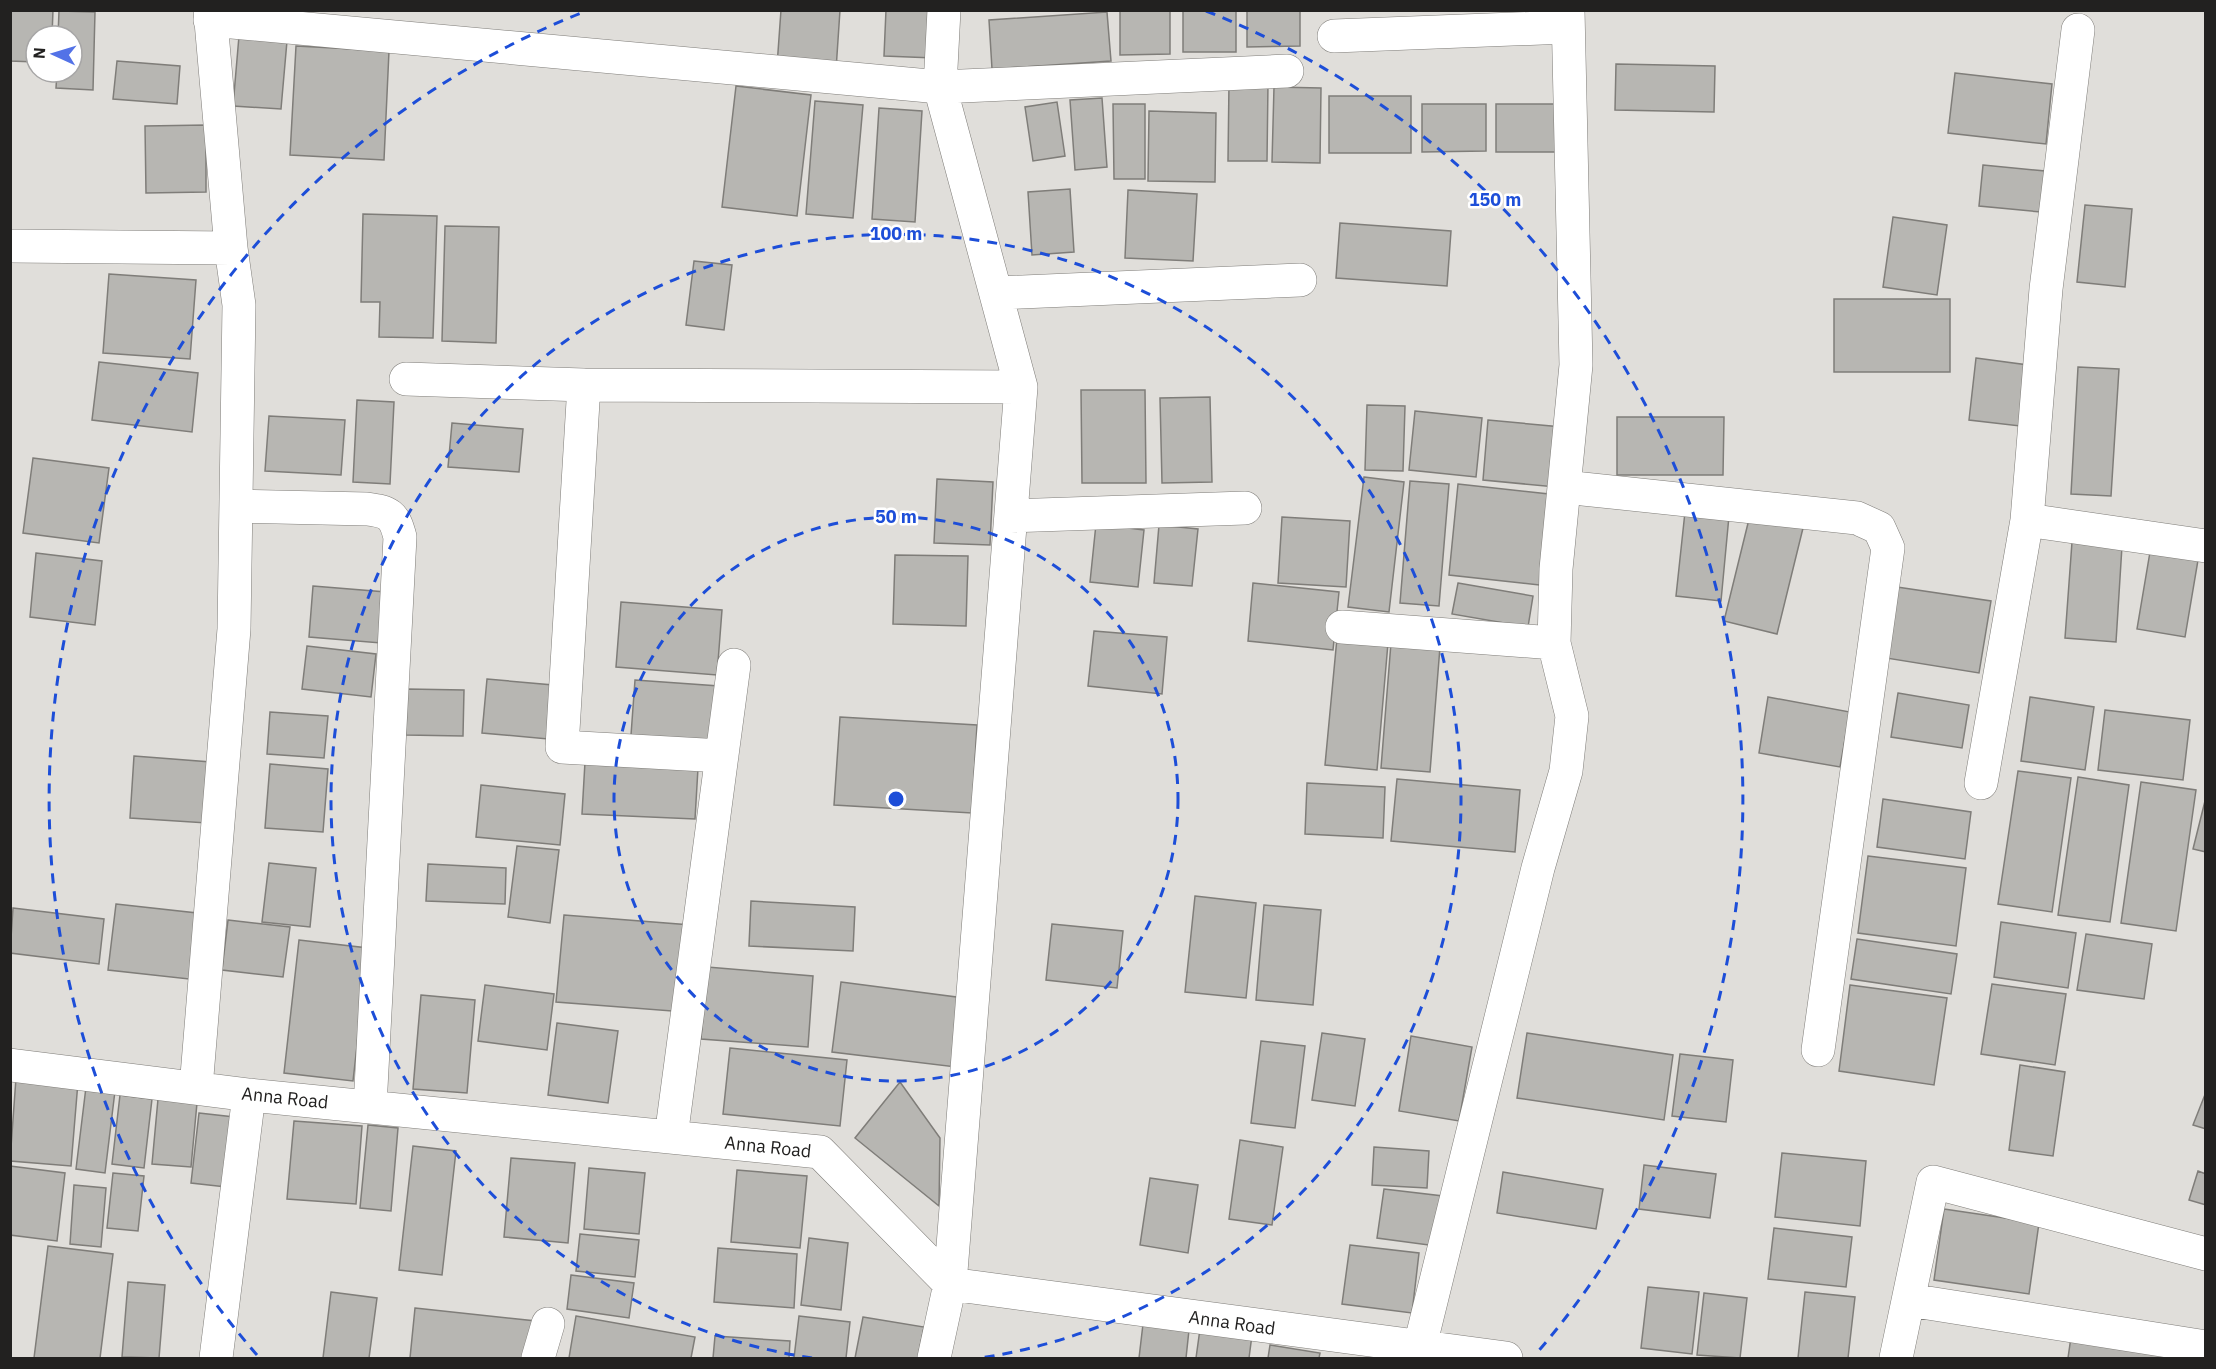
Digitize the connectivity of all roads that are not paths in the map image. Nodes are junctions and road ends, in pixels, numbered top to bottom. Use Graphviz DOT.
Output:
graph roads {
  1 [pos="944,10"];
  2 [pos="210,15"];
  3 [pos="1568,19"];
  4 [pos="2078,30"];
  5 [pos="1334,36"];
  6 [pos="1287,71"];
  7 [pos="940,87"];
  8 [pos="10,246"];
  9 [pos="231,248"];
  10 [pos="1300,280"];
  11 [pos="996,293"];
  12 [pos="406,379"];
  13 [pos="584,386"];
  14 [pos="1021,387"];
  15 [pos="1564,487"];
  16 [pos="237,506"];
  17 [pos="1245,508"];
  18 [pos="1011,516"];
  19 [pos="2027,520"];
  20 [pos="2205,546"];
  21 [pos="1342,627"];
  22 [pos="1554,643"];
  23 [pos="734,665"];
  24 [pos="722,756"];
  25 [pos="1981,783"];
  26 [pos="1818,1050"];
  27 [pos="10,1065"];
  28 [pos="196,1088"];
  29 [pos="249,1095"];
  30 [pos="370,1107"];
  31 [pos="671,1137"];
  32 [pos="2205,1254"];
  33 [pos="950,1284"];
  34 [pos="1909,1300"];
  35 [pos="548,1324"];
  36 [pos="2205,1347"];
  37 [pos="1419,1353"];
  38 [pos="216,1359"];
  39 [pos="538,1359"];
  40 [pos="934,1359"];
  41 [pos="1506,1359"];
  42 [pos="1896,1359"];
  1 -- 7 [label="street"];
  2 -- 7 [label="street"];
  2 -- 9 [label="street"];
  3 -- 5 [label="street"];
  3 -- 15 [label="street"];
  4 -- 19 [label="street"];
  6 -- 7 [label="street"];
  7 -- 11 [label="street"];
  8 -- 9 [label="street"];
  9 -- 16 [label="street"];
  10 -- 11 [label="street"];
  11 -- 14 [label="street"];
  12 -- 13 [label="street"];
  13 -- 14 [label="street"];
  13 -- 24 [label="street"];
  14 -- 18 [label="street"];
  15 -- 22 [label="street"];
  15 -- 26 [label="street"];
  16 -- 28 [label="street"];
  16 -- 30 [label="street"];
  17 -- 18 [label="street"];
  18 -- 33 [label="street"];
  19 -- 20 [label="street"];
  19 -- 25 [label="street"];
  21 -- 22 [label="street"];
  22 -- 37 [label="street"];
  23 -- 24 [label="street"];
  24 -- 31 [label="street"];
  27 -- 28 [label="street, Anna Road"];
  28 -- 29 [label="street, Anna Road"];
  29 -- 30 [label="street, Anna Road"];
  29 -- 38 [label="street"];
  30 -- 31 [label="street, Anna Road"];
  31 -- 33 [label="street, Anna Road"];
  32 -- 34 [label="street"];
  33 -- 37 [label="street, Anna Road"];
  33 -- 40 [label="street"];
  34 -- 36 [label="street"];
  34 -- 42 [label="street"];
  35 -- 39 [label="street"];
  37 -- 41 [label="street, Anna Road"];
}
